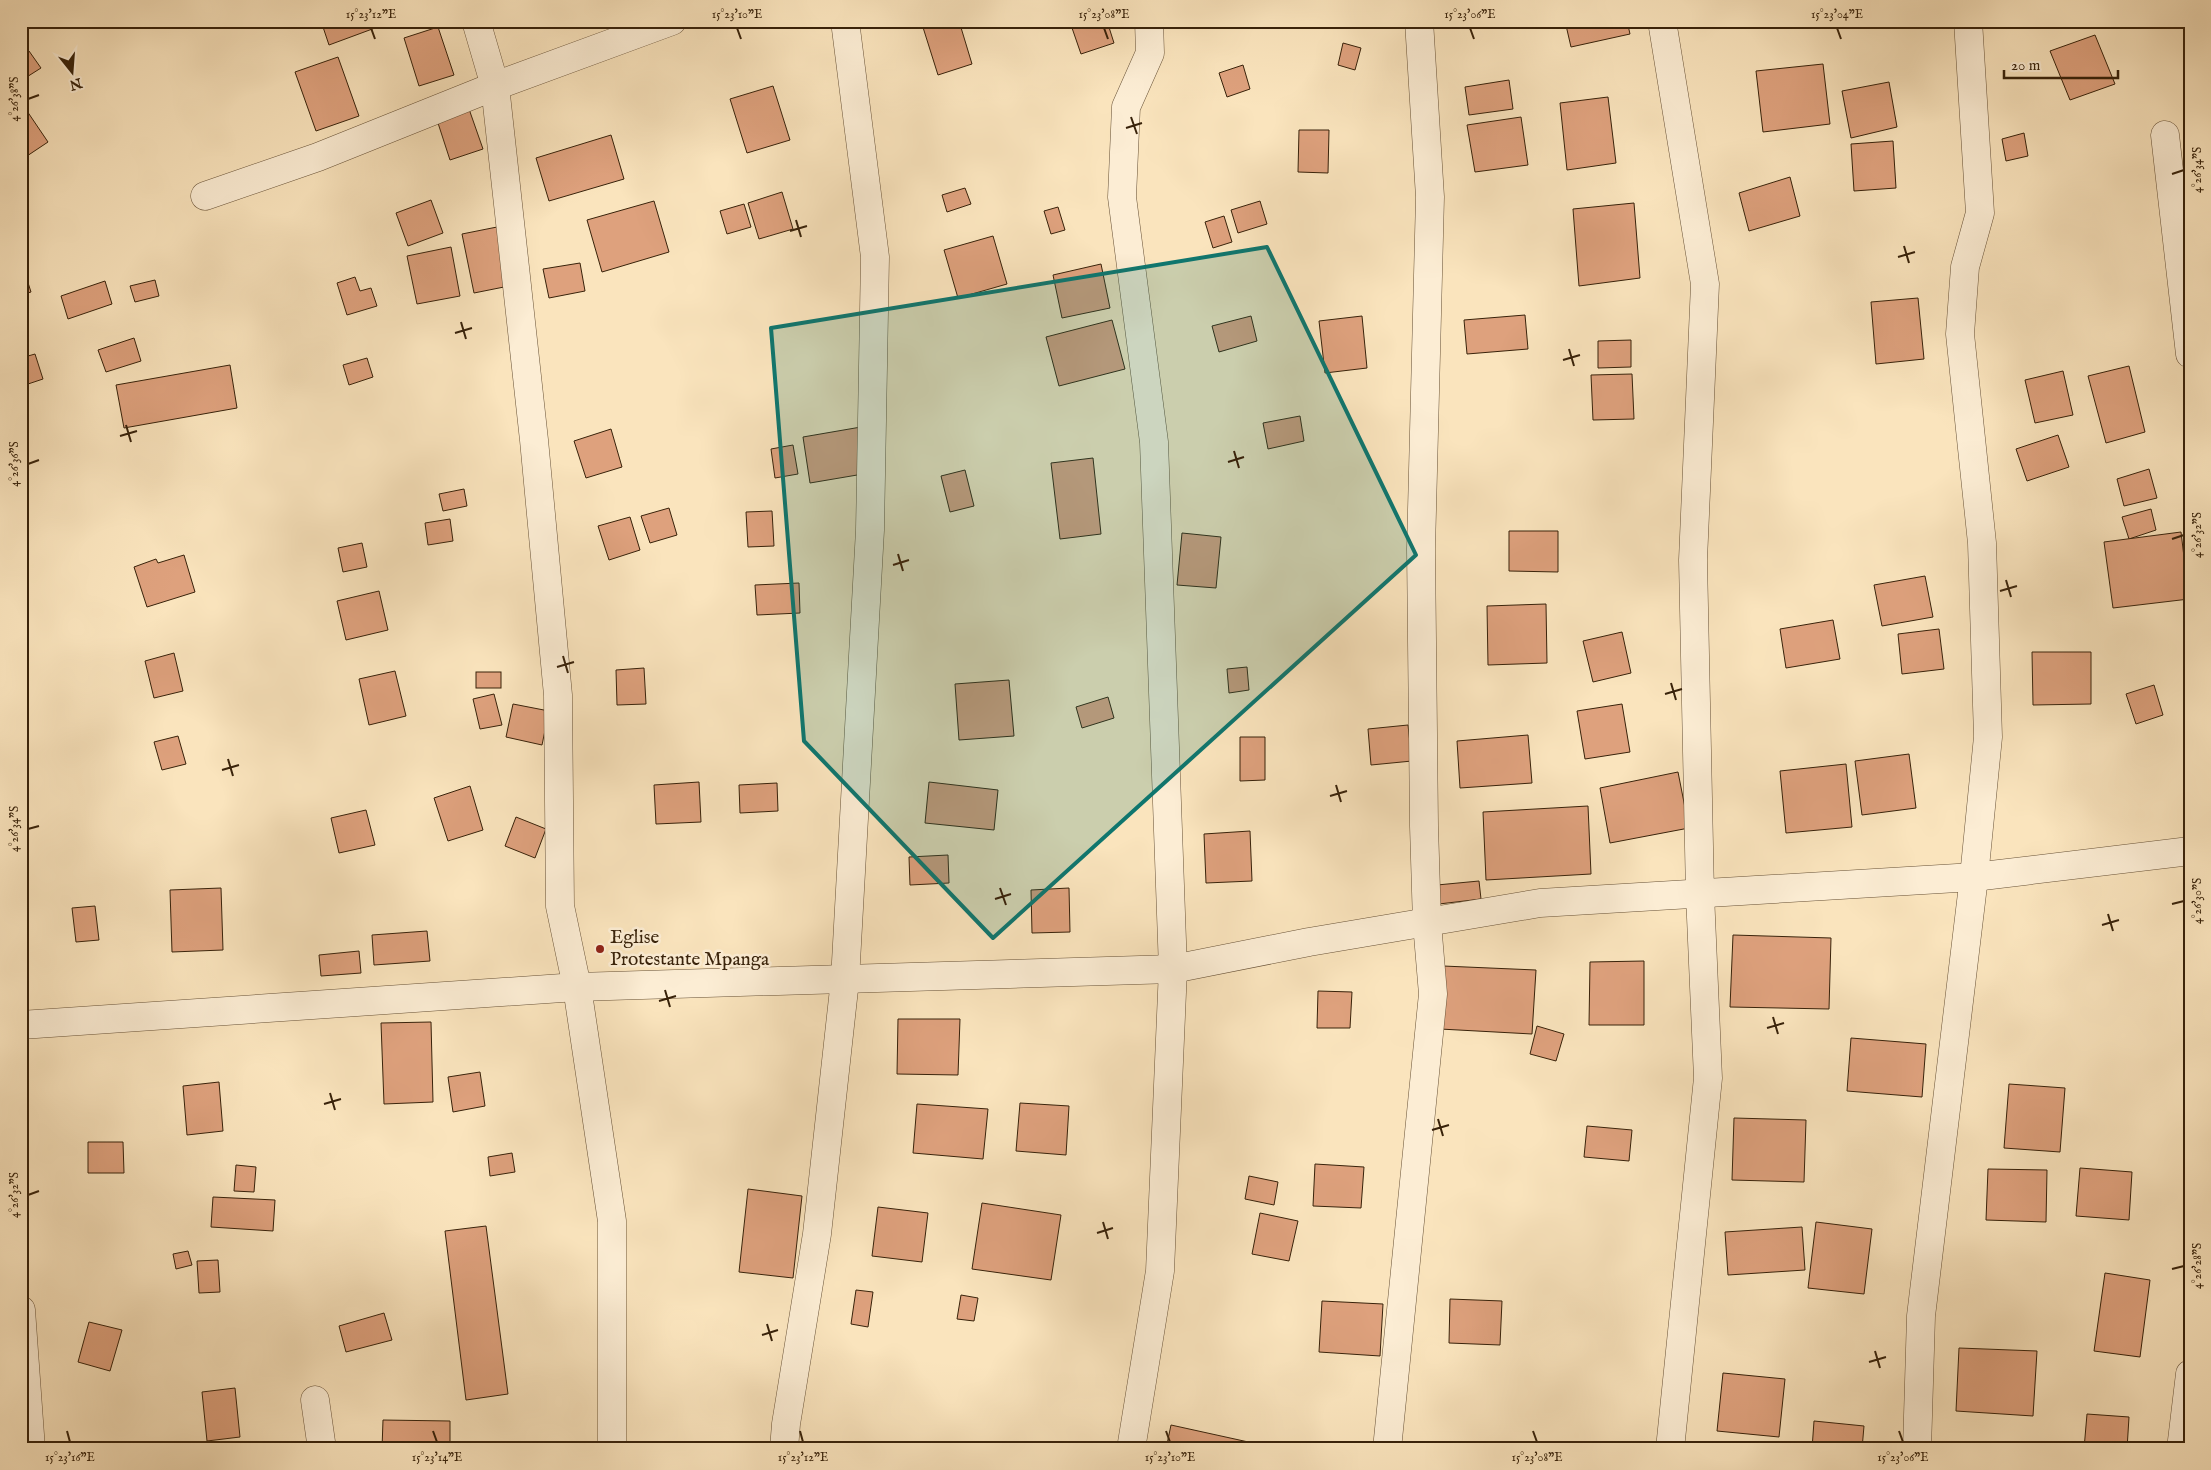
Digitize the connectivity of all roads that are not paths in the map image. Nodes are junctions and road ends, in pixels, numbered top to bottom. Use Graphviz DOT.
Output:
graph roads {
  1 [pos="476,21"];
  2 [pos="672,21"];
  3 [pos="845,21"];
  4 [pos="1149,21"];
  5 [pos="1419,21"];
  6 [pos="1662,21"];
  7 [pos="1968,21"];
  8 [pos="495,86"];
  9 [pos="2165,135"];
  10 [pos="205,196"];
  11 [pos="2190,354"];
  12 [pos="2190,852"];
  13 [pos="1974,877"];
  14 [pos="1700,894"];
  15 [pos="1427,923"];
  16 [pos="1173,969"];
  17 [pos="845,980"];
  18 [pos="577,987"];
  19 [pos="21,1026"];
  20 [pos="21,1310"];
  21 [pos="2190,1374"];
  22 [pos="315,1400"];
  23 [pos="31,1449"];
  24 [pos="322,1449"];
  25 [pos="612,1449"];
  26 [pos="784,1449"];
  27 [pos="1131,1449"];
  28 [pos="1387,1449"];
  29 [pos="1670,1449"];
  30 [pos="1917,1449"];
  31 [pos="2181,1449"];
  1 -- 8 [label="street"];
  2 -- 8 [label="street"];
  3 -- 17 [label="street"];
  4 -- 16 [label="street"];
  5 -- 15 [label="street"];
  6 -- 14 [label="street"];
  7 -- 13 [label="street"];
  8 -- 10 [label="street"];
  8 -- 18 [label="street"];
  9 -- 11 [label="street"];
  12 -- 13 [label="street"];
  13 -- 14 [label="street"];
  13 -- 30 [label="street"];
  14 -- 15 [label="street"];
  14 -- 29 [label="street"];
  15 -- 16 [label="street"];
  15 -- 28 [label="street"];
  16 -- 17 [label="street"];
  16 -- 27 [label="street"];
  17 -- 18 [label="street"];
  17 -- 26 [label="street"];
  18 -- 19 [label="street"];
  18 -- 25 [label="street"];
  20 -- 23 [label="street"];
  21 -- 31 [label="street"];
  22 -- 24 [label="street"];
}
